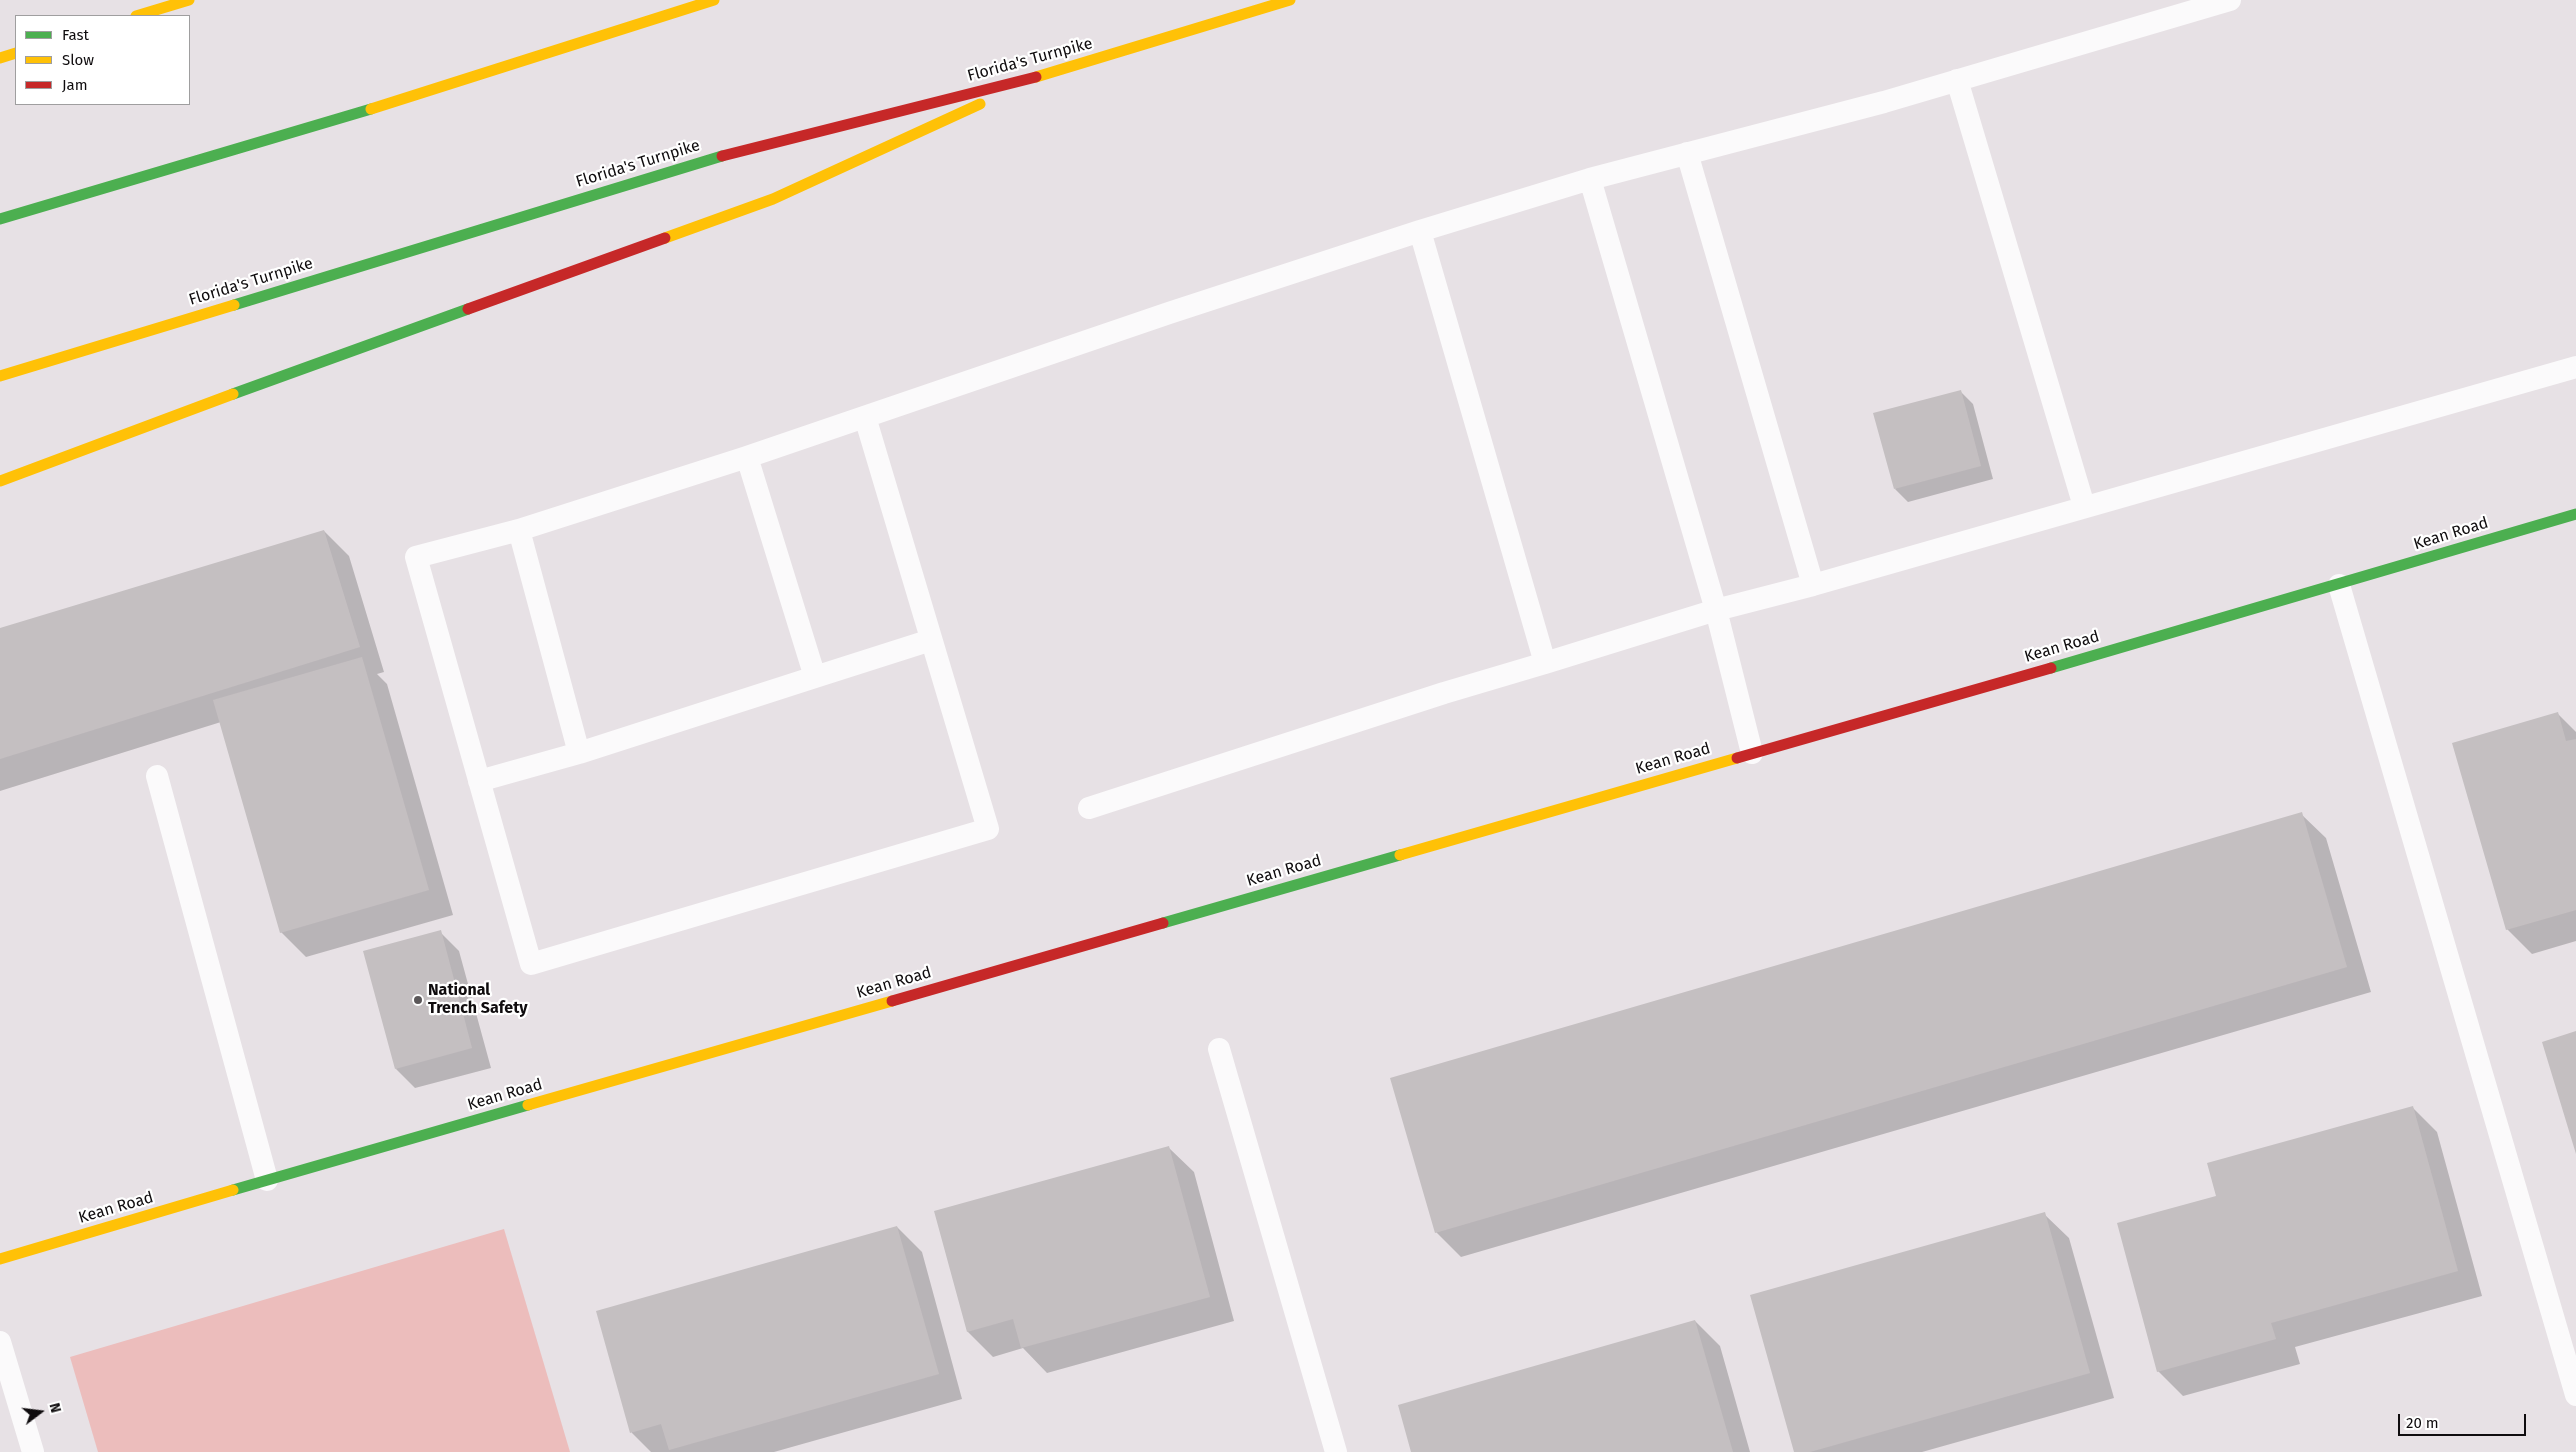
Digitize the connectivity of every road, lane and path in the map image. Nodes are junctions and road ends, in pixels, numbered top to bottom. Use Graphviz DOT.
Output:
graph roads {
  1 [pos="189,0"];
  2 [pos="714,0"];
  3 [pos="1290,0"];
  4 [pos="2230,0"];
  5 [pos="139,15"];
  6 [pos="15,53"];
  7 [pos="0,58"];
  8 [pos="1040,76"];
  9 [pos="1957,80"];
  10 [pos="1687,153"];
  11 [pos="1590,178"];
  12 [pos="0,219"];
  13 [pos="1420,231"];
  14 [pos="2576,367"];
  15 [pos="0,376"];
  16 [pos="865,417"];
  17 [pos="747,457"];
  18 [pos="0,480"];
  19 [pos="2084,506"];
  20 [pos="2576,514"];
  21 [pos="519,530"];
  22 [pos="1813,585"];
  23 [pos="2339,585"];
  24 [pos="1716,610"];
  25 [pos="931,640"];
  26 [pos="1545,664"];
  27 [pos="815,677"];
  28 [pos="579,753"];
  29 [pos="1752,753"];
  30 [pos="157,776"];
  31 [pos="479,781"];
  32 [pos="1089,808"];
  33 [pos="1219,1049"];
  34 [pos="267,1180"];
  35 [pos="0,1259"];
  36 [pos="0,1342"];
  37 [pos="2576,1395"];
  38 [pos="9,1405"];
  39 [pos="33,1452"];
  40 [pos="1336,1452"];
  1 -- 5 [label="main road"];
  2 -- 12 [label="main road"];
  3 -- 8 [label="main road, Florida's Turnpike"];
  4 -- 9 [label="lane"];
  6 -- 7 [label="main road"];
  8 -- 15 [label="main road, Florida's Turnpike"];
  8 -- 18 [label="main road"];
  9 -- 10 [label="lane"];
  9 -- 19 [label="lane"];
  10 -- 11 [label="lane"];
  10 -- 22 [label="lane"];
  11 -- 13 [label="lane"];
  11 -- 24 [label="lane"];
  13 -- 16 [label="lane"];
  13 -- 26 [label="lane"];
  14 -- 19 [label="lane"];
  16 -- 17 [label="lane"];
  16 -- 25 [label="lane"];
  17 -- 21 [label="lane"];
  17 -- 27 [label="lane"];
  19 -- 22 [label="lane"];
  20 -- 23 [label="main road, Kean Road"];
  21 -- 28 [label="lane"];
  21 -- 31 [label="lane"];
  22 -- 24 [label="lane"];
  23 -- 29 [label="main road, Kean Road"];
  23 -- 37 [label="lane"];
  24 -- 26 [label="lane"];
  24 -- 29 [label="lane"];
  25 -- 27 [label="lane"];
  25 -- 31 [label="lane"];
  26 -- 32 [label="lane"];
  27 -- 28 [label="lane"];
  28 -- 31 [label="lane"];
  29 -- 34 [label="main road, Kean Road"];
  30 -- 34 [label="lane"];
  33 -- 40 [label="lane"];
  34 -- 35 [label="main road, Kean Road"];
  36 -- 38 [label="lane"];
  38 -- 39 [label="lane"];
}
